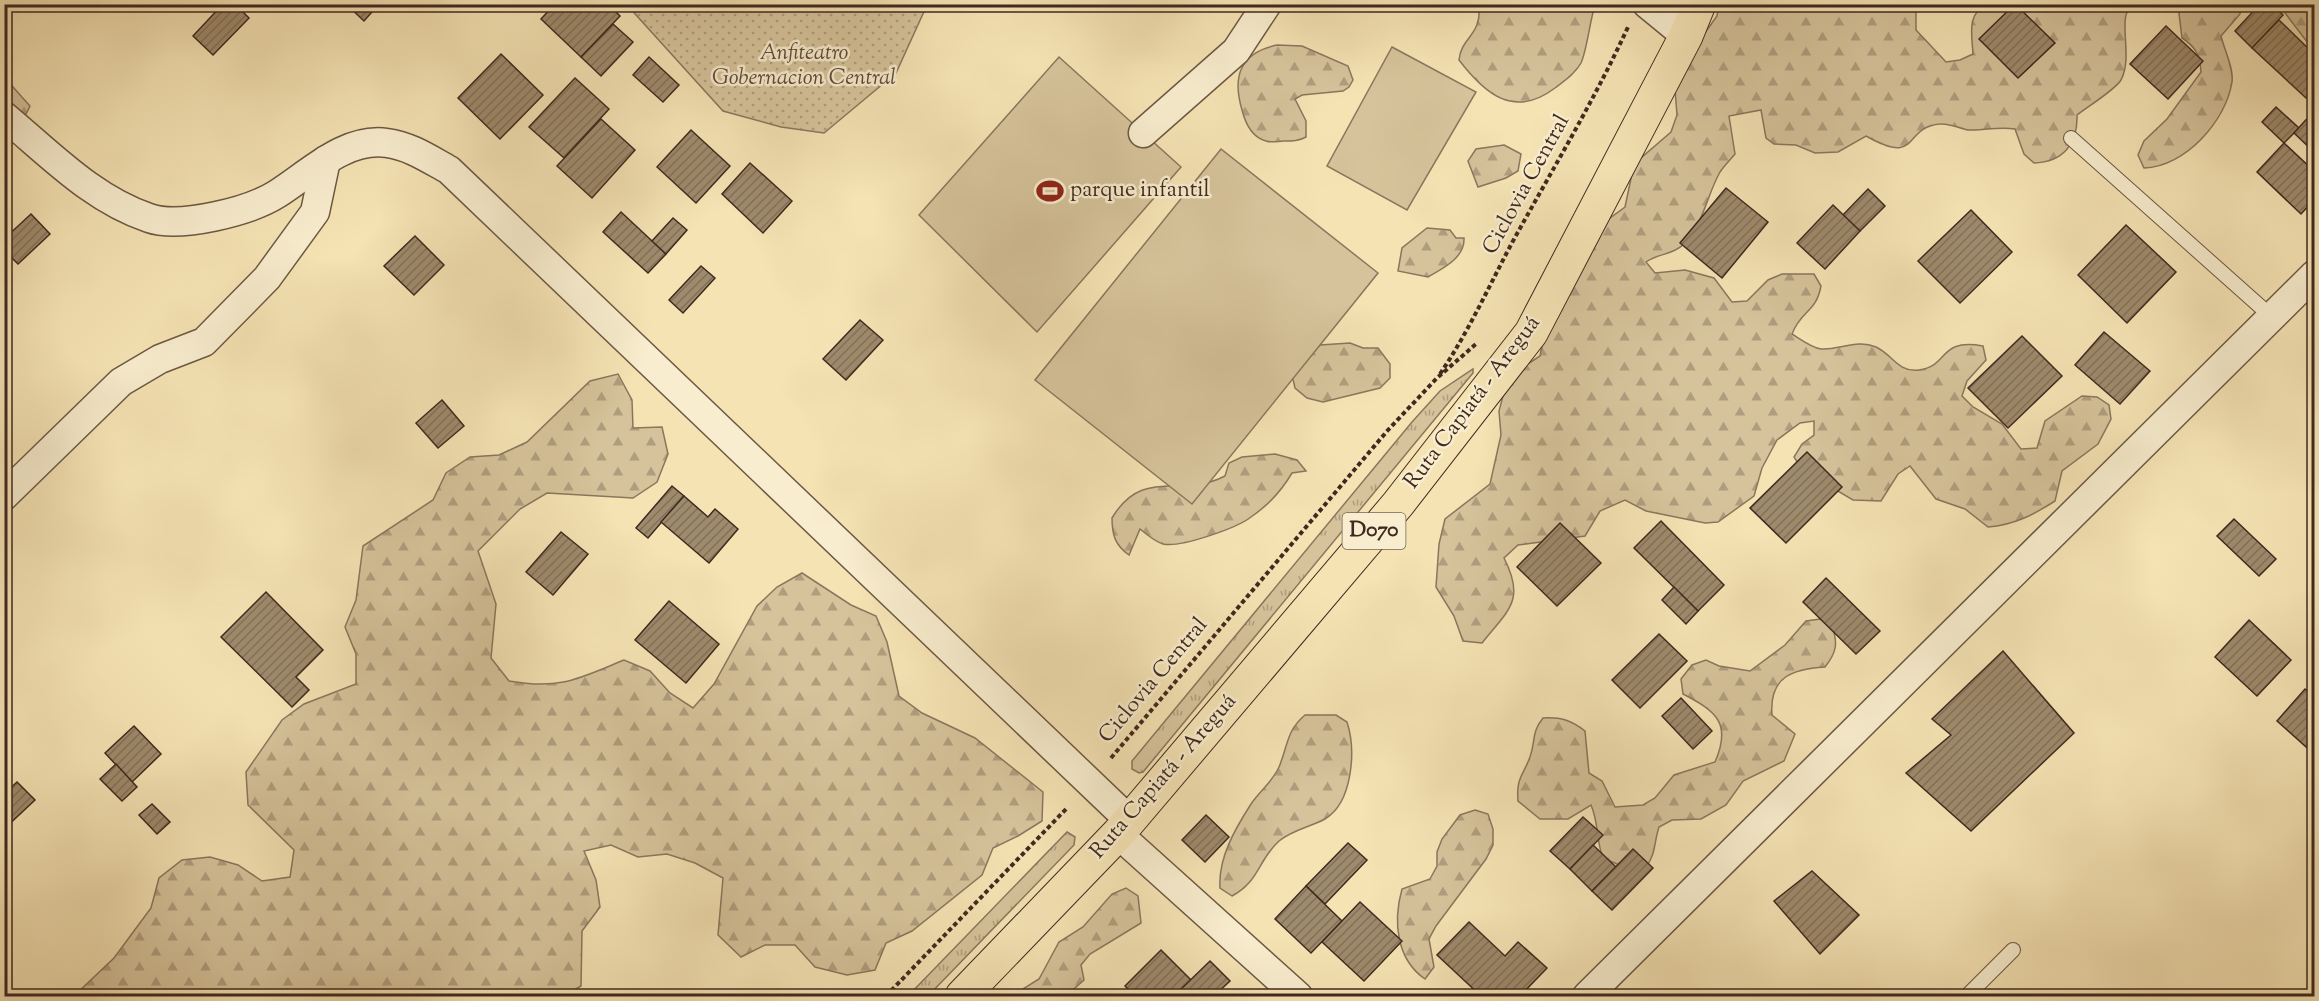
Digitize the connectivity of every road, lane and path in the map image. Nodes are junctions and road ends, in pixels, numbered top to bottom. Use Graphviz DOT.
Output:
graph roads {
  1 [pos="1267,4"];
  2 [pos="1699,4"];
  3 [pos="1638,14"];
  4 [pos="1686,36"];
  5 [pos="4,116"];
  6 [pos="1143,133"];
  7 [pos="2071,138"];
  8 [pos="326,160"];
  9 [pos="2314,275"];
  10 [pos="2272,317"];
  11 [pos="1477,343"];
  12 [pos="1437,378"];
  13 [pos="4,496"];
  14 [pos="1090,783"];
  15 [pos="1123,827"];
  16 [pos="2013,950"];
  17 [pos="886,996"];
  18 [pos="962,996"];
  19 [pos="1298,996"];
  20 [pos="1587,996"];
  21 [pos="1967,996"];
  1 -- 6 [label="street"];
  2 -- 4 [label="main road, Ruta Capiatá - Areguá / D070"];
  3 -- 4 [label="street"];
  3 -- 12 [label="path, Ciclovia Central"];
  4 -- 15 [label="main road, Ruta Capiatá - Areguá / D070"];
  5 -- 8 [label="street"];
  7 -- 10 [label="lane"];
  8 -- 13 [label="street"];
  8 -- 14 [label="street"];
  9 -- 10 [label="street"];
  10 -- 20 [label="street"];
  11 -- 12 [label="path, Ciclovia Central"];
  12 -- 14 [label="path, Ciclovia Central"];
  14 -- 15 [label="street"];
  14 -- 17 [label="path, Ciclovia Central"];
  15 -- 18 [label="main road, Ruta Capiatá - Areguá / D070"];
  15 -- 19 [label="street"];
  16 -- 21 [label="lane"];
}
